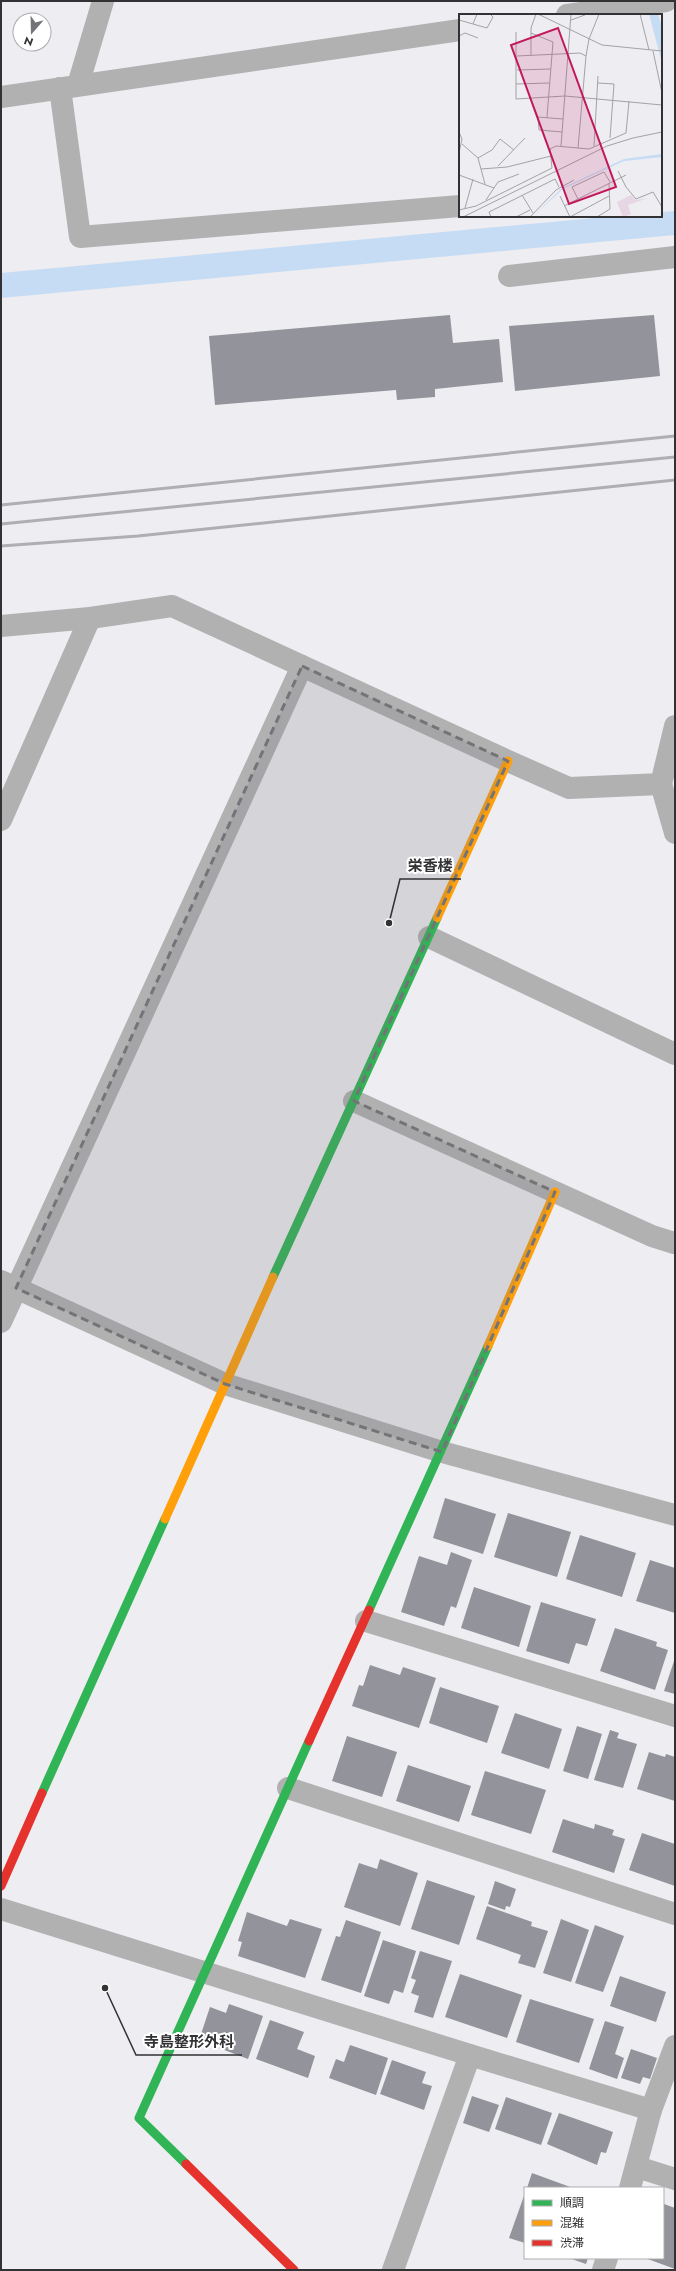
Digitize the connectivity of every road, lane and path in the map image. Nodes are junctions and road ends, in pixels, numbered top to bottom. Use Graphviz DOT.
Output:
graph roads {
  1 [pos="104,1"];
  2 [pos="666,1"];
  3 [pos="574,14"];
  4 [pos="459,30"];
  5 [pos="69,86"];
  6 [pos="1,97"];
  7 [pos="459,206"];
  8 [pos="675,257"];
  9 [pos="509,276"];
  10 [pos="90,618"];
  11 [pos="1,626"];
  12 [pos="302,666"];
  13 [pos="675,726"];
  14 [pos="508,761"];
  15 [pos="661,784"];
  16 [pos="1,820"];
  17 [pos="675,833"];
  18 [pos="429,938"];
  19 [pos="675,1054"];
  20 [pos="354,1101"];
  21 [pos="555,1192"];
  22 [pos="674,1244"];
  23 [pos="8,1285"];
  24 [pos="1,1322"];
  25 [pos="225,1384"];
  26 [pos="442,1452"];
  27 [pos="675,1515"];
  28 [pos="366,1620"];
  29 [pos="675,1716"];
  30 [pos="288,1788"];
  31 [pos="1,1886"];
  32 [pos="1,1909"];
  33 [pos="675,1914"];
  34 [pos="204,1972"];
  35 [pos="675,2046"];
  36 [pos="470,2055"];
  37 [pos="651,2110"];
  38 [pos="637,2167"];
  39 [pos="675,2179"];
  40 [pos="630,2187"];
  41 [pos="607,2259"];
  42 [pos="294,2270"];
  43 [pos="393,2270"];
  44 [pos="603,2270"];
  1 -- 5 [label="street"];
  2 -- 3 [label="street"];
  4 -- 5 [label="street"];
  5 -- 6 [label="street"];
  5 -- 7 [label="street"];
  8 -- 9 [label="street"];
  10 -- 11 [label="street"];
  10 -- 12 [label="street"];
  10 -- 16 [label="street"];
  12 -- 14 [label="street"];
  12 -- 23 [label="street"];
  13 -- 15 [label="street"];
  14 -- 15 [label="street"];
  14 -- 18 [label="street"];
  15 -- 17 [label="street"];
  18 -- 19 [label="street"];
  18 -- 20 [label="street"];
  20 -- 21 [label="street"];
  20 -- 25 [label="street"];
  21 -- 22 [label="street"];
  21 -- 26 [label="street"];
  23 -- 24 [label="street"];
  23 -- 25 [label="street"];
  25 -- 26 [label="street"];
  25 -- 31 [label="street"];
  26 -- 27 [label="street"];
  26 -- 28 [label="street"];
  28 -- 29 [label="street"];
  28 -- 30 [label="street"];
  30 -- 33 [label="street"];
  30 -- 34 [label="street"];
  32 -- 34 [label="street"];
  34 -- 36 [label="street"];
  34 -- 42 [label="street"];
  35 -- 37 [label="street"];
  36 -- 37 [label="street"];
  36 -- 43 [label="street"];
  37 -- 38 [label="street"];
  38 -- 39 [label="street"];
  38 -- 40 [label="street"];
  41 -- 44 [label="street"];
}
